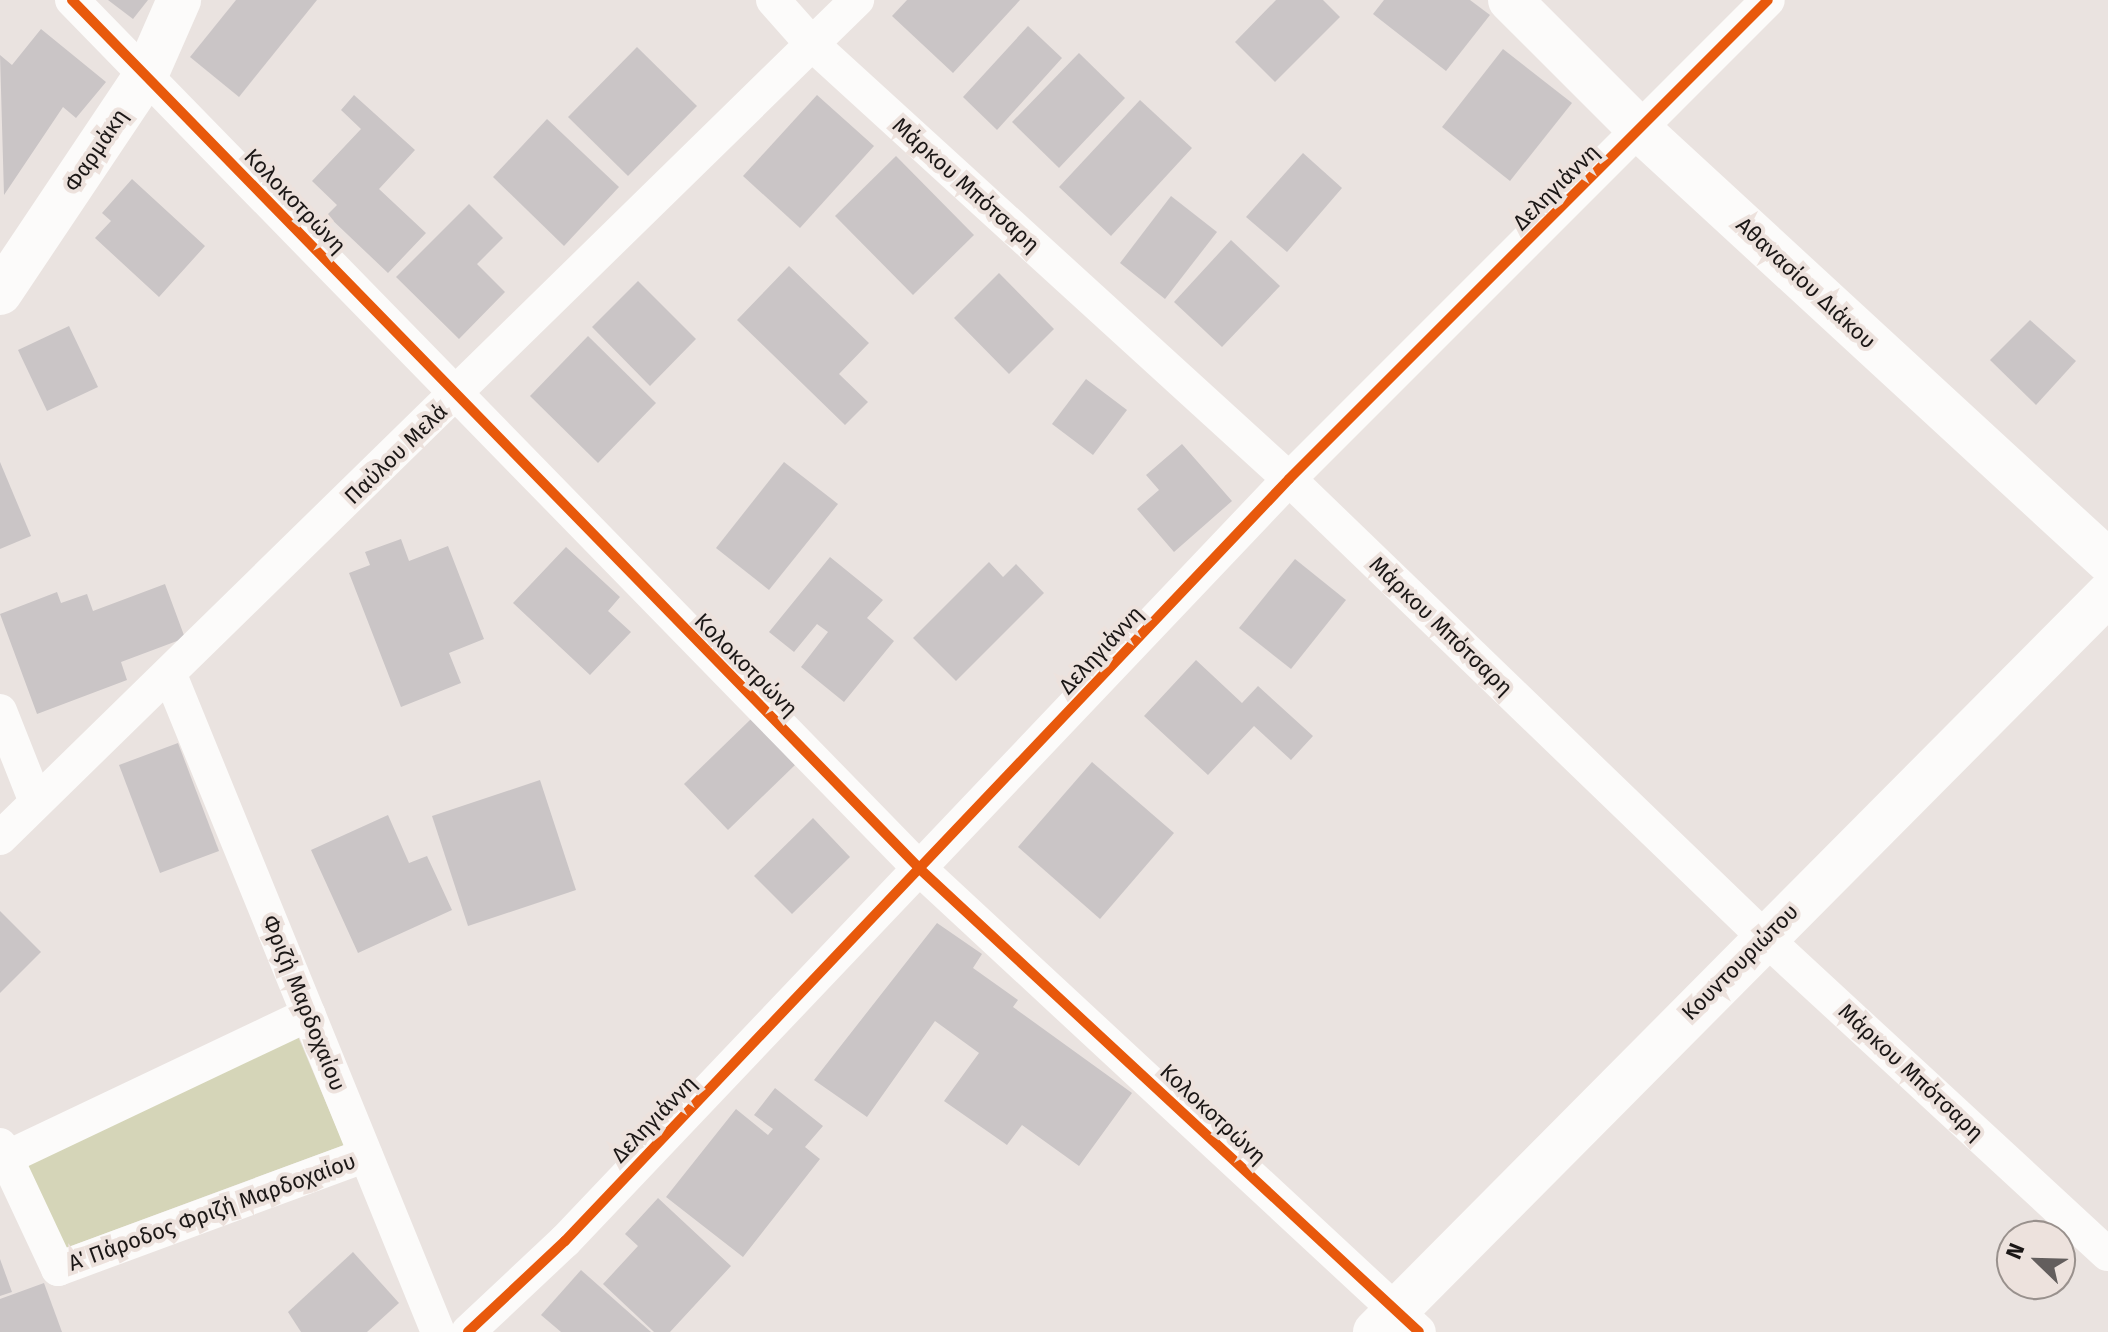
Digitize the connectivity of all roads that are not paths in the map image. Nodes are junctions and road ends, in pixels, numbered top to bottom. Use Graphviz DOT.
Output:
graph roads {
  1 [pos="72,0"];
  2 [pos="179,0"];
  3 [pos="773,0"];
  4 [pos="857,0"];
  5 [pos="1510,0"];
  6 [pos="1768,0"];
  7 [pos="813,45"];
  8 [pos="147,73"];
  9 [pos="1641,131"];
  10 [pos="0,293"];
  11 [pos="454,398"];
  12 [pos="1289,479"];
  13 [pos="2108,561"];
  14 [pos="2108,594"];
  15 [pos="170,675"];
  16 [pos="0,711"];
  17 [pos="36,802"];
  18 [pos="0,838"];
  19 [pos="921,870"];
  20 [pos="1765,938"];
  21 [pos="309,1014"];
  22 [pos="3,1152"];
  23 [pos="366,1155"];
  24 [pos="2108,1254"];
  25 [pos="1397,1325"];
  26 [pos="438,1332"];
  27 [pos="468,1332"];
  1 -- 8 [label="street, Κολοκοτρώνη"];
  2 -- 8 [label="street, Φαρμάκη"];
  3 -- 7 [label="street, Μάρκου Μπότσαρη"];
  4 -- 7 [label="street, Παύλου Μελά"];
  5 -- 9 [label="street, Αθανασίου Διάκου"];
  6 -- 9 [label="street, Δεληγιάννη"];
  7 -- 11 [label="street, Παύλου Μελά"];
  7 -- 12 [label="street, Μάρκου Μπότσαρη"];
  8 -- 10 [label="street, Φαρμάκη"];
  8 -- 11 [label="street, Κολοκοτρώνη"];
  9 -- 12 [label="street, Δεληγιάννη"];
  9 -- 13 [label="street, Αθανασίου Διάκου"];
  11 -- 15 [label="street, Παύλου Μελά"];
  11 -- 19 [label="street, Κολοκοτρώνη"];
  12 -- 19 [label="street, Δεληγιάννη"];
  12 -- 20 [label="street, Μάρκου Μπότσαρη"];
  14 -- 20 [label="street, Κουντουριώτου"];
  15 -- 17 [label="street, Παύλου Μελά"];
  15 -- 21 [label="street, Φριζή Μαρδοχαίου"];
  16 -- 17 [label="street"];
  17 -- 18 [label="street, Παύλου Μελά"];
  19 -- 25 [label="street, Κολοκοτρώνη"];
  19 -- 27 [label="street, Δεληγιάννη"];
  20 -- 24 [label="street, Μάρκου Μπότσαρη"];
  20 -- 25 [label="street, Κουντουριώτου"];
  21 -- 22 [label="street"];
  21 -- 23 [label="street, Φριζή Μαρδοχαίου"];
  22 -- 23 [label="street, Α΄ Πάροδος Φριζή Μαρδοχαίου"];
  23 -- 26 [label="street, Φριζή Μαρδοχαίου"];
}
